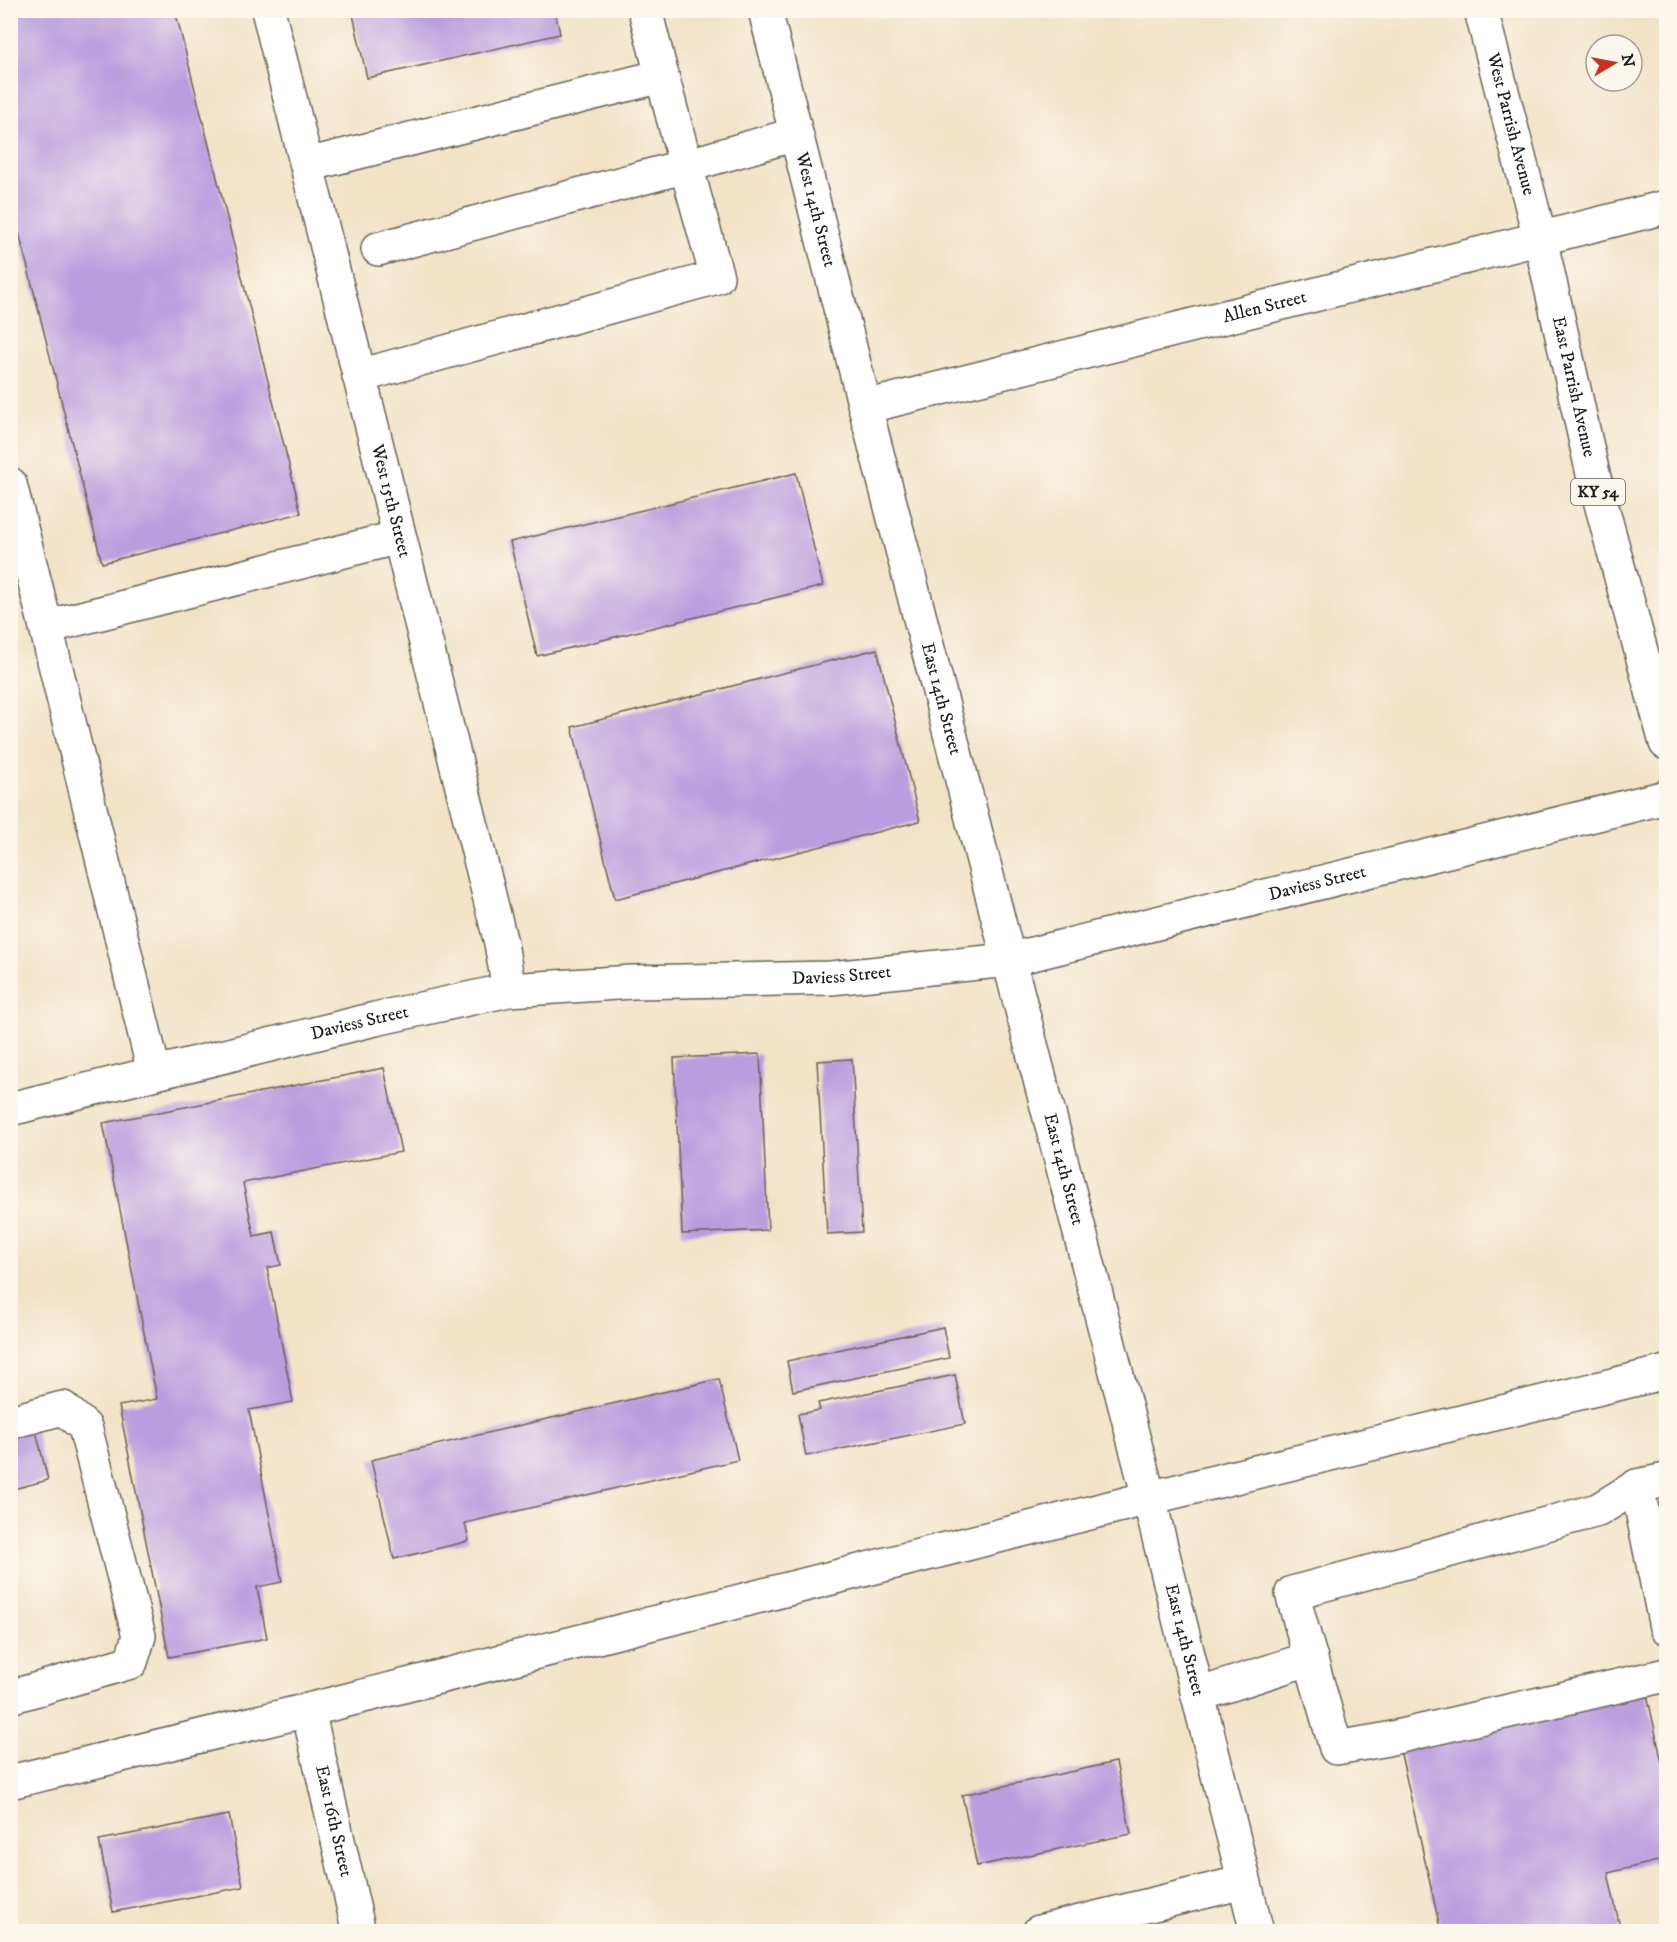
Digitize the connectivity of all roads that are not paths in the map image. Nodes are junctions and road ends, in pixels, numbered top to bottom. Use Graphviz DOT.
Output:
graph roads {
  1 [pos="268,10"];
  2 [pos="645,10"];
  3 [pos="765,10"];
  4 [pos="1481,10"];
  5 [pos="662,76"];
  6 [pos="796,134"];
  7 [pos="307,165"];
  8 [pos="686,166"];
  9 [pos="1666,207"];
  10 [pos="1540,238"];
  11 [pos="378,249"];
  12 [pos="359,376"];
  13 [pos="865,407"];
  14 [pos="10,484"];
  15 [pos="399,537"];
  16 [pos="46,627"];
  17 [pos="1666,743"];
  18 [pos="1666,797"];
  19 [pos="1008,960"];
  20 [pos="509,990"];
  21 [pos="154,1072"];
  22 [pos="10,1109"];
  23 [pos="1666,1372"];
  24 [pos="10,1422"];
  25 [pos="1652,1483"];
  26 [pos="1149,1498"];
  27 [pos="1666,1627"];
  28 [pos="1311,1658"];
  29 [pos="1666,1675"];
  30 [pos="1198,1695"];
  31 [pos="10,1697"];
  32 [pos="308,1710"];
  33 [pos="10,1782"];
  34 [pos="1244,1882"];
  35 [pos="359,1932"];
  36 [pos="1039,1932"];
  37 [pos="1257,1932"];
  1 -- 7 [label="street, West 15th Street"];
  2 -- 5 [label="street"];
  3 -- 6 [label="street, West 14th Street"];
  4 -- 10 [label="street, West Parrish Avenue / KY 54"];
  5 -- 7 [label="street"];
  5 -- 8 [label="street"];
  6 -- 8 [label="street"];
  6 -- 13 [label="street, West 14th Street"];
  7 -- 12 [label="street, West 15th Street"];
  8 -- 11 [label="street"];
  8 -- 12 [label="street"];
  9 -- 10 [label="street, Allen Street"];
  10 -- 13 [label="street, Allen Street"];
  10 -- 17 [label="street, East Parrish Avenue / KY 54"];
  12 -- 15 [label="street, West 15th Street"];
  13 -- 19 [label="street, East 14th Street"];
  14 -- 16 [label="street"];
  15 -- 16 [label="street"];
  15 -- 20 [label="street, West 15th Street"];
  16 -- 21 [label="street"];
  18 -- 19 [label="street, Daviess Street"];
  19 -- 20 [label="street, Daviess Street"];
  19 -- 26 [label="street, East 14th Street"];
  20 -- 21 [label="street, Daviess Street"];
  21 -- 22 [label="street, Daviess Street"];
  23 -- 26 [label="street"];
  24 -- 31 [label="street"];
  25 -- 27 [label="street"];
  25 -- 28 [label="street"];
  26 -- 30 [label="street, East 14th Street"];
  26 -- 32 [label="street"];
  28 -- 29 [label="street"];
  28 -- 30 [label="street"];
  30 -- 34 [label="street, East 14th Street"];
  32 -- 33 [label="street"];
  32 -- 35 [label="street, East 16th Street"];
  34 -- 36 [label="street"];
  34 -- 37 [label="street, East 14th Street"];
}
